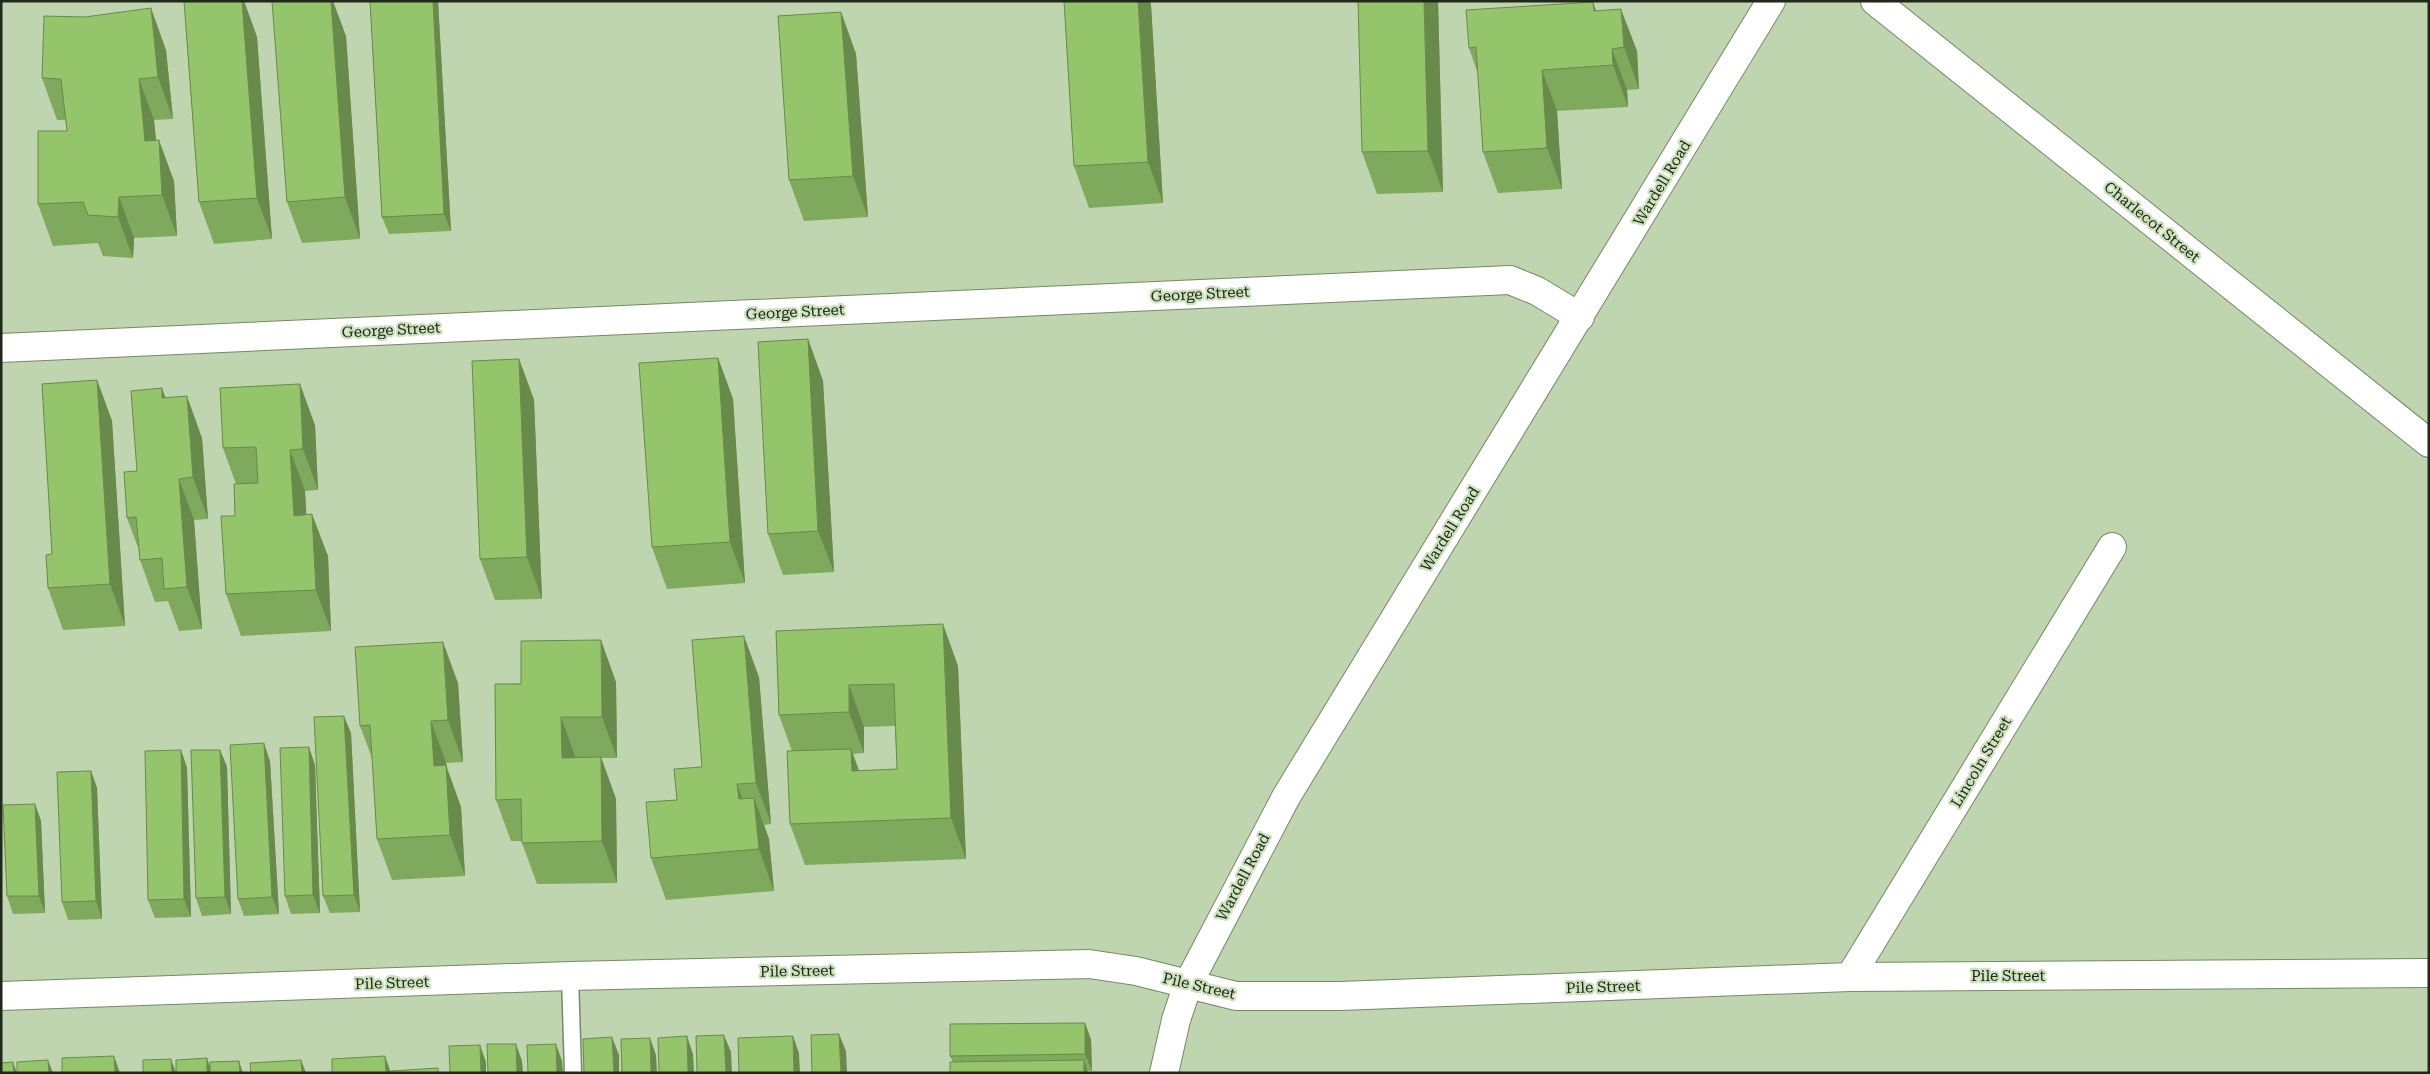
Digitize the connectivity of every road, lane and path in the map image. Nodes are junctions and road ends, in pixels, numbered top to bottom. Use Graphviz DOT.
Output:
graph roads {
  1 [pos="1771,1"];
  2 [pos="1875,1"];
  3 [pos="1580,317"];
  4 [pos="1,348"];
  5 [pos="2429,443"];
  6 [pos="2112,547"];
  7 [pos="2429,973"];
  8 [pos="570,976"];
  9 [pos="1850,977"];
  10 [pos="1188,984"];
  11 [pos="1,996"];
  12 [pos="573,1073"];
  13 [pos="1164,1073"];
  1 -- 3 [label="street, Wardell Road"];
  2 -- 5 [label="street, Charlecot Street"];
  3 -- 4 [label="street, George Street"];
  3 -- 10 [label="street, Wardell Road"];
  6 -- 9 [label="street, Lincoln Street"];
  7 -- 9 [label="street, Pile Street"];
  8 -- 10 [label="street, Pile Street"];
  8 -- 11 [label="street, Pile Street"];
  8 -- 12 [label="lane"];
  9 -- 10 [label="street, Pile Street"];
  10 -- 13 [label="street, Wardell Road"];
}
